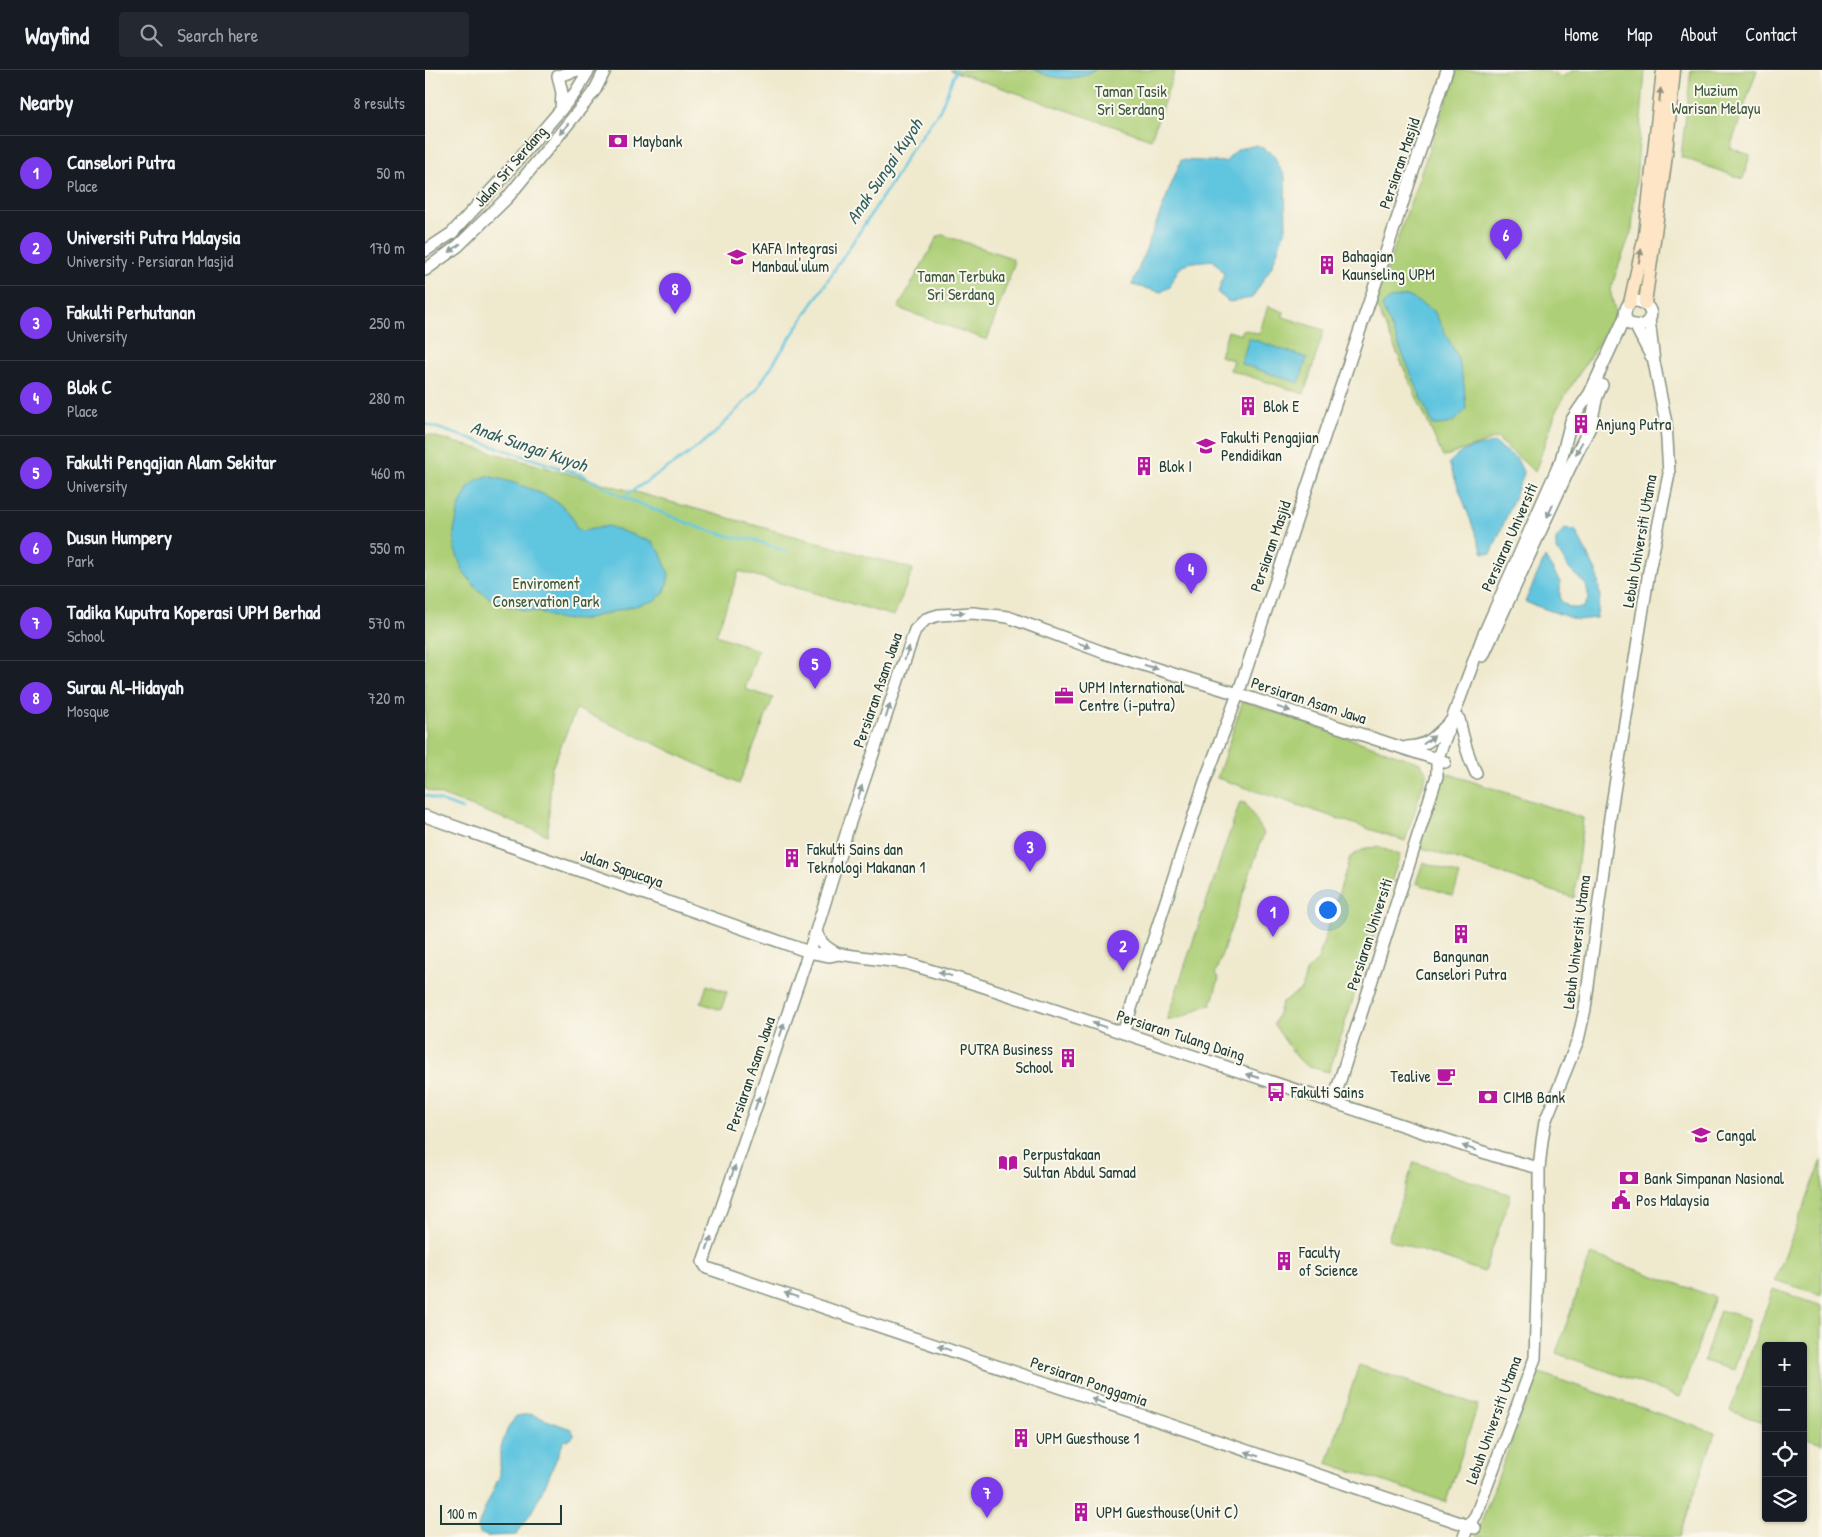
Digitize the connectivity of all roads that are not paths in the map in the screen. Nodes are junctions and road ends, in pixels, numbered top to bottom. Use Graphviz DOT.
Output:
graph roads {
  1 [pos="578,70"];
  2 [pos="589,70"];
  3 [pos="605,70"];
  4 [pos="1447,70"];
  5 [pos="1663,70"];
  6 [pos="1674,70"];
  7 [pos="561,110"];
  8 [pos="425,252"];
  9 [pos="425,270"];
  10 [pos="1630,303"];
  11 [pos="1645,303"];
  12 [pos="1649,319"];
  13 [pos="1630,322"];
  14 [pos="1654,362"];
  15 [pos="1238,694"];
  16 [pos="1456,719"];
  17 [pos="1401,748"];
  18 [pos="1440,767"];
  19 [pos="1476,773"];
  20 [pos="425,816"];
  21 [pos="816,931"];
  22 [pos="809,952"];
  23 [pos="839,954"];
  24 [pos="1123,1033"];
  25 [pos="1333,1102"];
  26 [pos="1539,1168"];
  27 [pos="703,1262"];
  28 [pos="1470,1532"];
  1 -- 7 [label="street"];
  2 -- 7 [label="street, Jalan Sri Serdang"];
  3 -- 9 [label="street, Jalan Sri Serdang, one-way"];
  4 -- 15 [label="street, Persiaran Masjid"];
  10 -- 5 [label="main road, one-way"];
  6 -- 11 [label="main road"];
  7 -- 8 [label="street, Jalan Sri Serdang"];
  10 -- 11 [label="street"];
  10 -- 13 [label="street"];
  11 -- 12 [label="street"];
  12 -- 13 [label="street"];
  12 -- 14 [label="street, Lebuh Universiti Utama"];
  13 -- 14 [label="street, Lebuh Universiti Utama"];
  13 -- 16 [label="street, Persiaran Universiti, one-way"];
  13 -- 16 [label="street, Persiaran Universiti"];
  14 -- 26 [label="street, Lebuh Universiti Utama"];
  15 -- 17 [label="street, Persiaran Asam Jawa, one-way"];
  21 -- 15 [label="street, Persiaran Asam Jawa, one-way"];
  15 -- 24 [label="street, Persiaran Masjid"];
  17 -- 16 [label="street, one-way"];
  16 -- 18 [label="street, Persiaran Universiti"];
  16 -- 19 [label="street"];
  17 -- 18 [label="street, Persiaran Asam Jawa"];
  18 -- 25 [label="street, Persiaran Universiti"];
  20 -- 22 [label="street, Jalan Sapucaya"];
  21 -- 22 [label="street, Persiaran Asam Jawa"];
  21 -- 23 [label="street"];
  22 -- 23 [label="street, Persiaran Tulang Daing"];
  27 -- 22 [label="street, Persiaran Asam Jawa, one-way"];
  24 -- 23 [label="street, Persiaran Tulang Daing, one-way"];
  25 -- 24 [label="street, Persiaran Tulang Daing, one-way"];
  26 -- 25 [label="street, Persiaran Tulang Daing, one-way"];
  26 -- 28 [label="street, Lebuh Universiti Utama"];
  28 -- 27 [label="street, Persiaran Ponggamia, one-way"];
}
